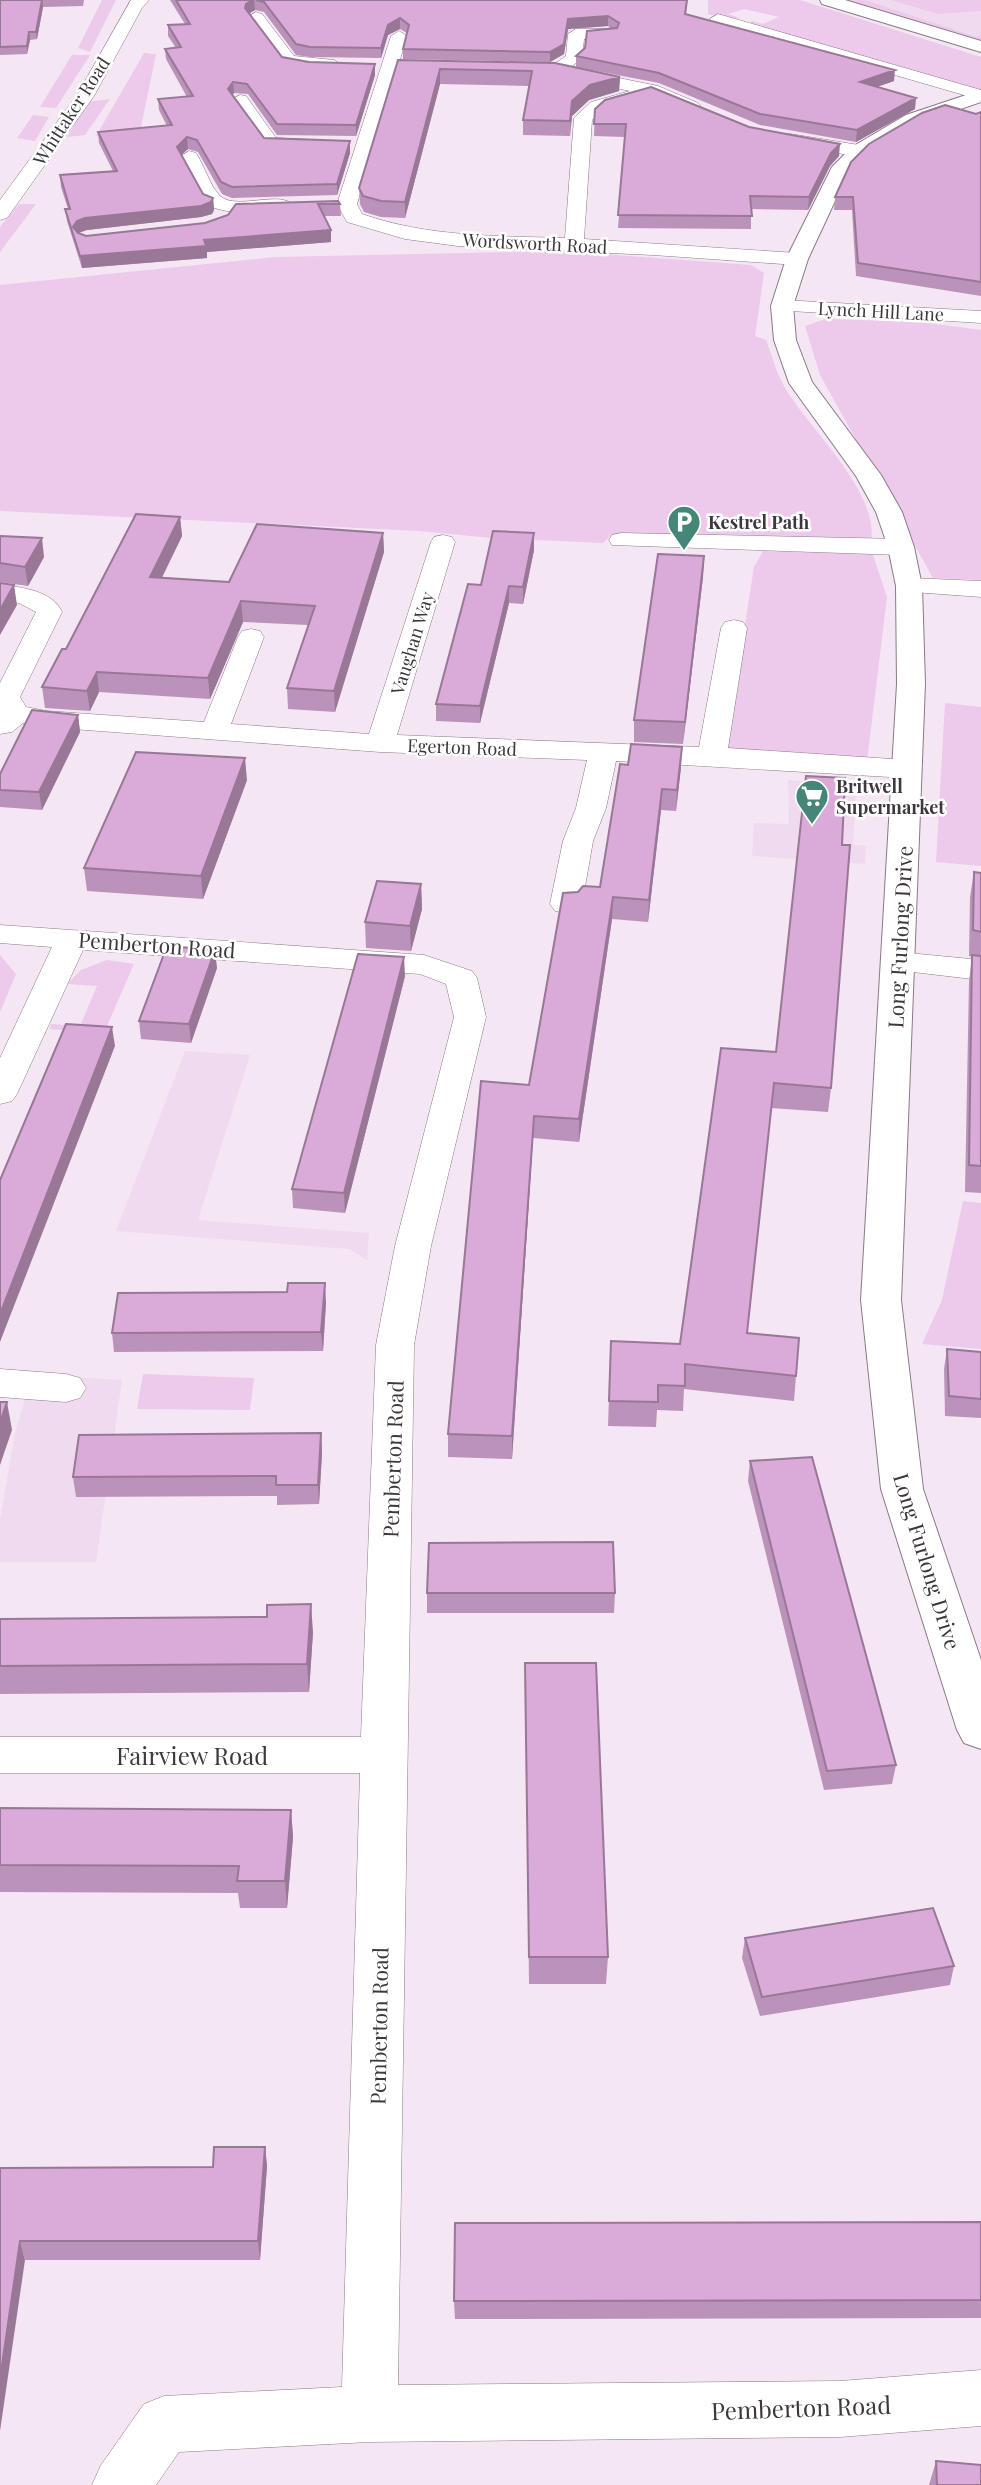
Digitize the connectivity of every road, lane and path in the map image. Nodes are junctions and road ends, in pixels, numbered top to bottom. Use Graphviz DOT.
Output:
graph roads {
  1 [pos="828,0"];
  2 [pos="137,2"];
  3 [pos="256,17"];
  4 [pos="718,19"];
  5 [pos="608,34"];
  6 [pos="400,36"];
  7 [pos="981,47"];
  8 [pos="351,65"];
  9 [pos="652,90"];
  10 [pos="977,99"];
  11 [pos="240,100"];
  12 [pos="709,114"];
  13 [pos="768,135"];
  14 [pos="352,145"];
  15 [pos="859,151"];
  16 [pos="189,157"];
  17 [pos="307,205"];
  18 [pos="229,207"];
  19 [pos="0,214"];
  20 [pos="214,223"];
  21 [pos="574,245"];
  22 [pos="797,259"];
  23 [pos="782,306"];
  24 [pos="981,317"];
  25 [pos="621,540"];
  26 [pos="443,542"];
  27 [pos="901,547"];
  28 [pos="909,586"];
  29 [pos="981,589"];
  30 [pos="0,592"];
  31 [pos="734,628"];
  32 [pos="251,637"];
  33 [pos="8,720"];
  34 [pos="214,731"];
  35 [pos="380,743"];
  36 [pos="603,753"];
  37 [pos="712,757"];
  38 [pos="907,769"];
  39 [pos="566,904"];
  40 [pos="0,934"];
  41 [pos="72,938"];
  42 [pos="898,962"];
  43 [pos="981,970"];
  44 [pos="0,1094"];
  45 [pos="0,1383"];
  46 [pos="66,1388"];
  47 [pos="981,1730"];
  48 [pos="0,1755"];
  49 [pos="383,1755"];
  50 [pos="981,2398"];
  51 [pos="369,2414"];
  52 [pos="121,2485"];
  1 -- 7 [label="street"];
  2 -- 19 [label="street, Whittaker Road"];
  3 -- 8 [label="street"];
  4 -- 10 [label="street"];
  5 -- 9 [label="street"];
  6 -- 14 [label="street, Wordsworth Road"];
  9 -- 12 [label="street"];
  9 -- 21 [label="street"];
  10 -- 15 [label="street, Long Furlong Drive"];
  11 -- 14 [label="street"];
  13 -- 15 [label="street"];
  14 -- 21 [label="street, Wordsworth Road"];
  15 -- 22 [label="street, Long Furlong Drive"];
  16 -- 18 [label="street"];
  17 -- 18 [label="street"];
  18 -- 20 [label="street"];
  21 -- 22 [label="street, Wordsworth Road"];
  22 -- 23 [label="street, Long Furlong Drive"];
  23 -- 24 [label="street, Lynch Hill Lane"];
  23 -- 27 [label="street, Long Furlong Drive"];
  25 -- 27 [label="street"];
  26 -- 35 [label="street, Vaughan Way"];
  27 -- 28 [label="street, Long Furlong Drive"];
  28 -- 29 [label="street"];
  28 -- 38 [label="street, Long Furlong Drive"];
  30 -- 33 [label="street"];
  31 -- 37 [label="street"];
  32 -- 34 [label="street"];
  33 -- 34 [label="street, Egerton Road"];
  34 -- 35 [label="street, Egerton Road"];
  35 -- 36 [label="street, Egerton Road"];
  36 -- 37 [label="street, Egerton Road"];
  36 -- 39 [label="street"];
  37 -- 38 [label="street, Egerton Road"];
  38 -- 42 [label="street, Long Furlong Drive"];
  40 -- 41 [label="street, Pemberton Road"];
  41 -- 44 [label="street"];
  41 -- 49 [label="street, Pemberton Road"];
  42 -- 43 [label="street"];
  42 -- 47 [label="street, Long Furlong Drive"];
  45 -- 46 [label="street"];
  48 -- 49 [label="street, Fairview Road"];
  49 -- 51 [label="street, Pemberton Road"];
  50 -- 51 [label="street, Pemberton Road"];
  51 -- 52 [label="street, Pemberton Road"];
}
